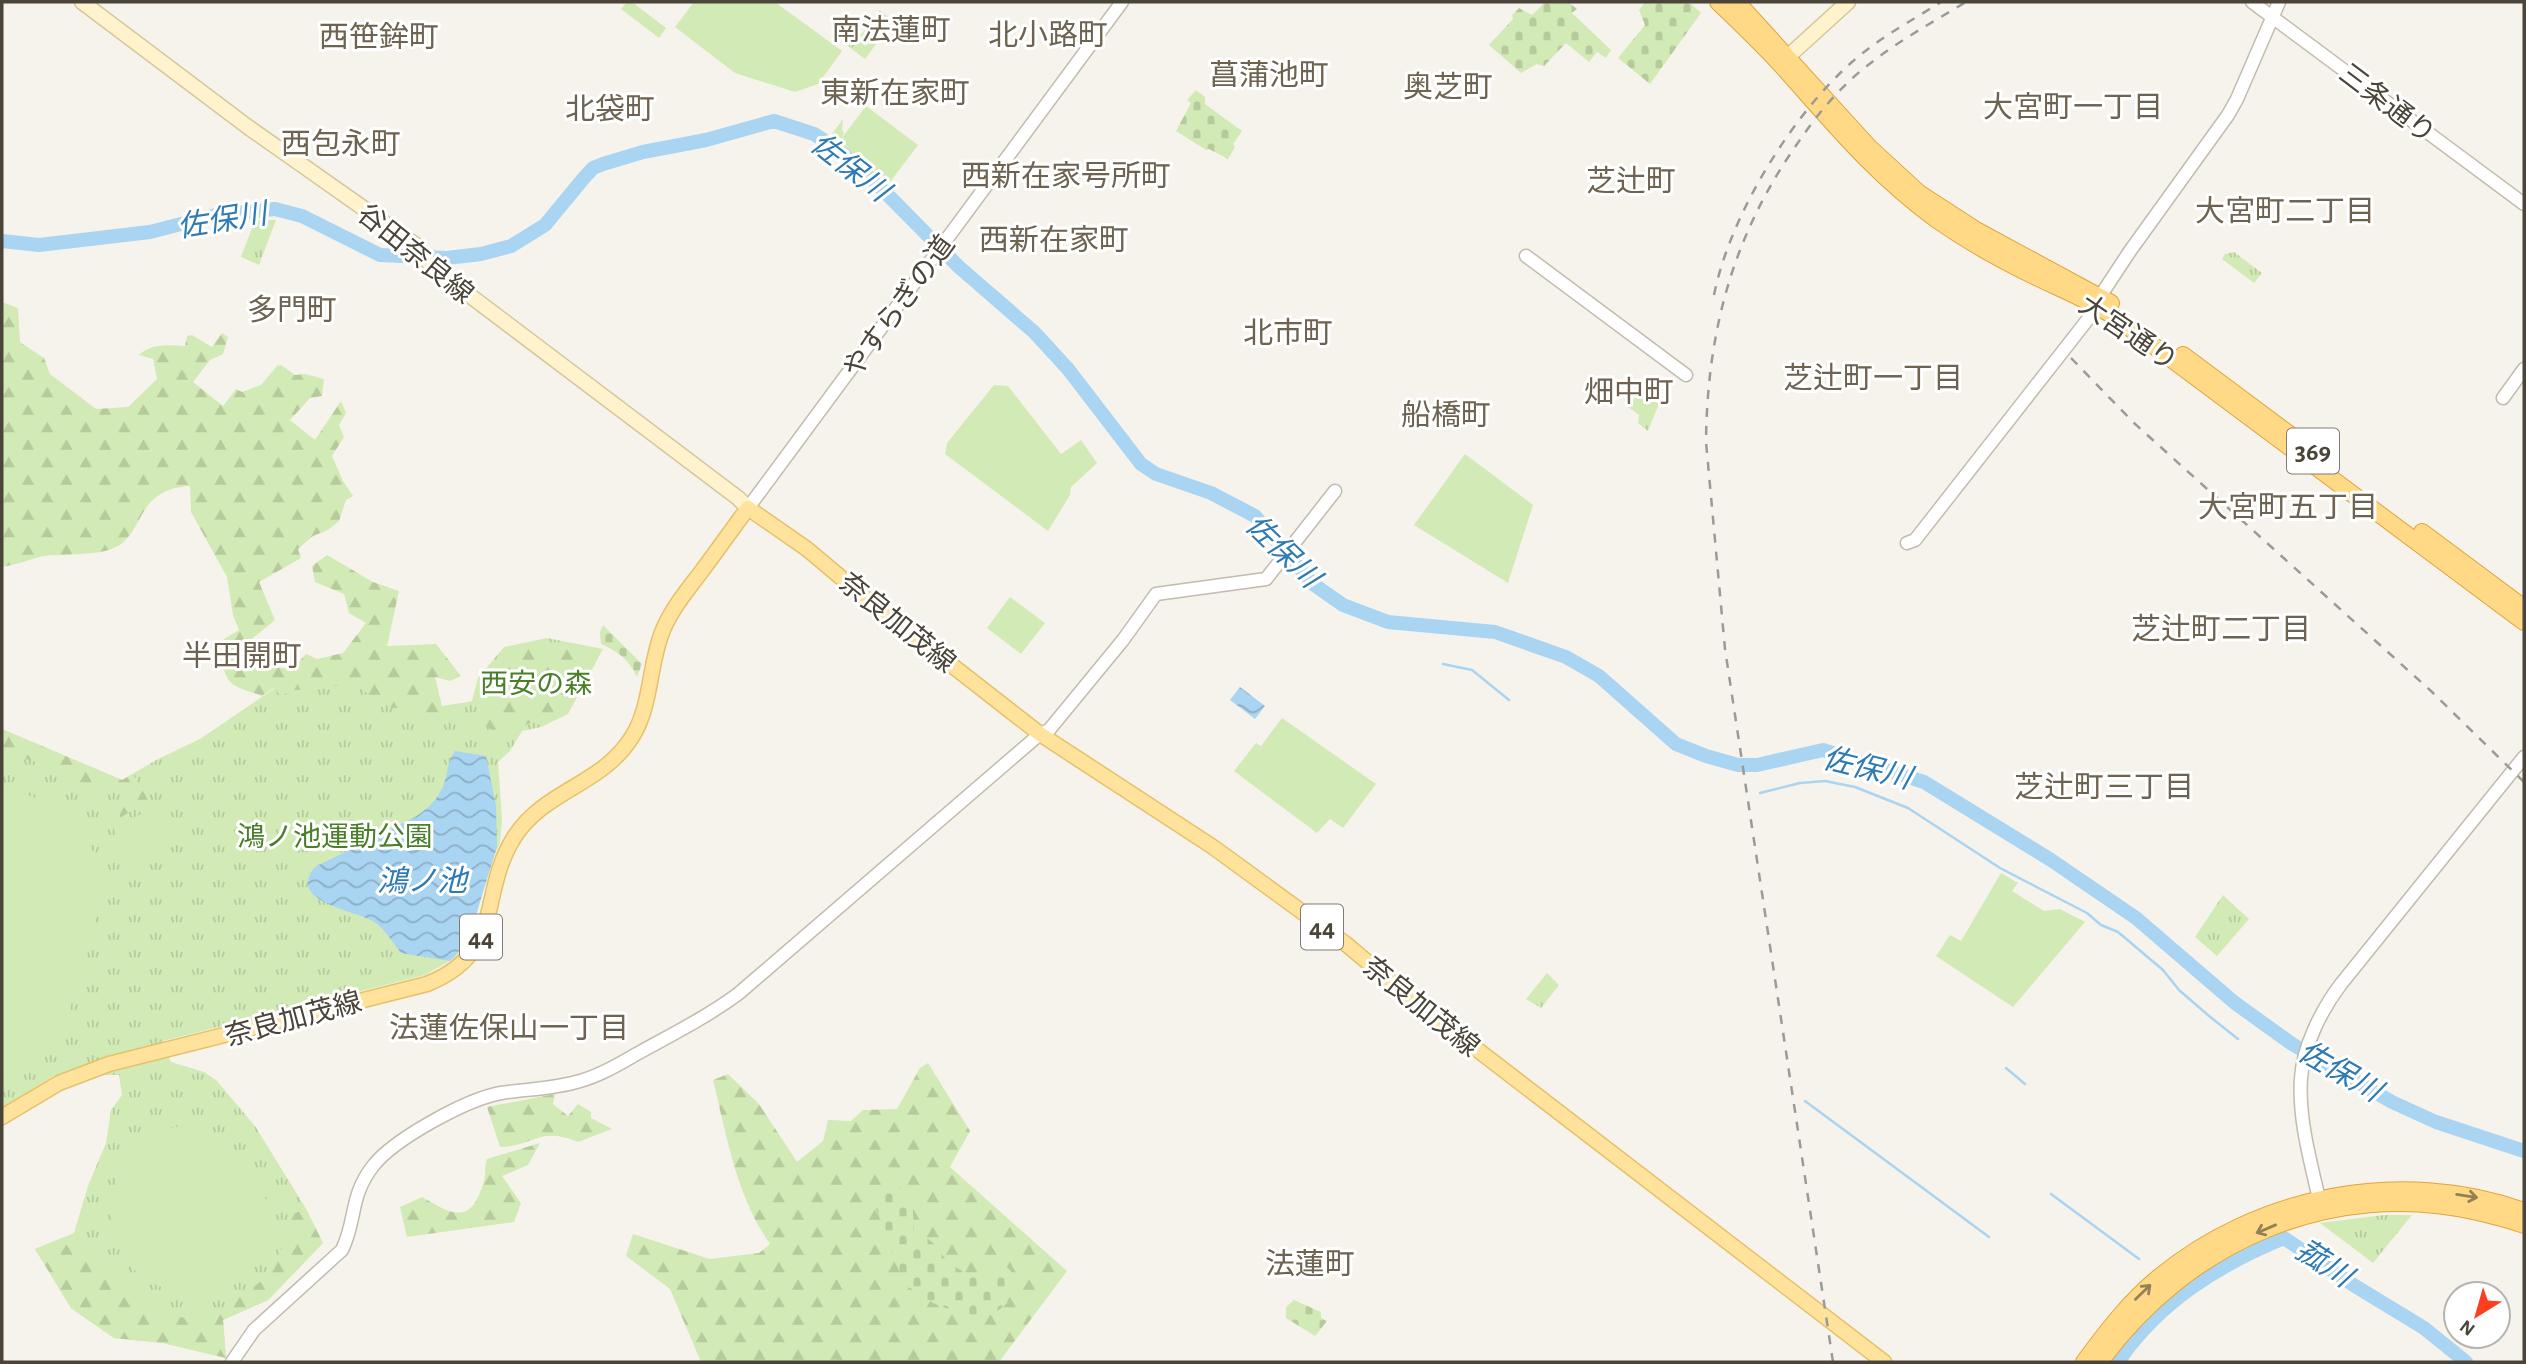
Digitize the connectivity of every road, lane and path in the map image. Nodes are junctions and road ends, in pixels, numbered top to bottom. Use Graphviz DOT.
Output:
graph roads {
  1 [pos="82,2"];
  2 [pos="1122,2"];
  3 [pos="1718,2"];
  4 [pos="1737,2"];
  5 [pos="1848,2"];
  6 [pos="2252,2"];
  7 [pos="2278,2"];
  8 [pos="2271,16"];
  9 [pos="1784,60"];
  10 [pos="2524,204"];
  11 [pos="1526,256"];
  12 [pos="2099,300"];
  13 [pos="2524,369"];
  14 [pos="1686,374"];
  15 [pos="2502,398"];
  16 [pos="1335,491"];
  17 [pos="748,508"];
  18 [pos="1907,543"];
  19 [pos="2524,608"];
  20 [pos="2524,622"];
  21 [pos="1040,734"];
  22 [pos="2524,757"];
  23 [pos="2,1118"];
  24 [pos="2320,1206"];
  25 [pos="2524,1211"];
  26 [pos="2524,1225"];
  27 [pos="232,1362"];
  28 [pos="1884,1362"];
  29 [pos="2084,1362"];
  30 [pos="2099,1362"];
  1 -- 17 [label="main road, 谷田奈良線"];
  2 -- 17 [label="street, やすらぎの道"];
  3 -- 9 [label="highway, 大宮通り / 369"];
  4 -- 9 [label="highway, 大宮通り / 369"];
  5 -- 9 [label="main road"];
  6 -- 8 [label="street, 三条通り"];
  7 -- 8 [label="street"];
  8 -- 10 [label="street, 三条通り"];
  8 -- 12 [label="street"];
  9 -- 12 [label="highway, 大宮通り / 369"];
  11 -- 14 [label="street"];
  12 -- 18 [label="street"];
  12 -- 19 [label="highway, 大宮通り / 369"];
  12 -- 20 [label="highway, 大宮通り / 369"];
  13 -- 15 [label="street"];
  16 -- 21 [label="street"];
  17 -- 21 [label="main road, 奈良加茂線 / 44"];
  17 -- 23 [label="main road, 奈良加茂線 / 44"];
  21 -- 27 [label="street"];
  21 -- 28 [label="main road, 奈良加茂線 / 44"];
  22 -- 24 [label="street"];
  24 -- 25 [label="highway, one-way"];
  24 -- 26 [label="highway"];
  29 -- 24 [label="highway, one-way"];
  24 -- 30 [label="highway, one-way"];
}
